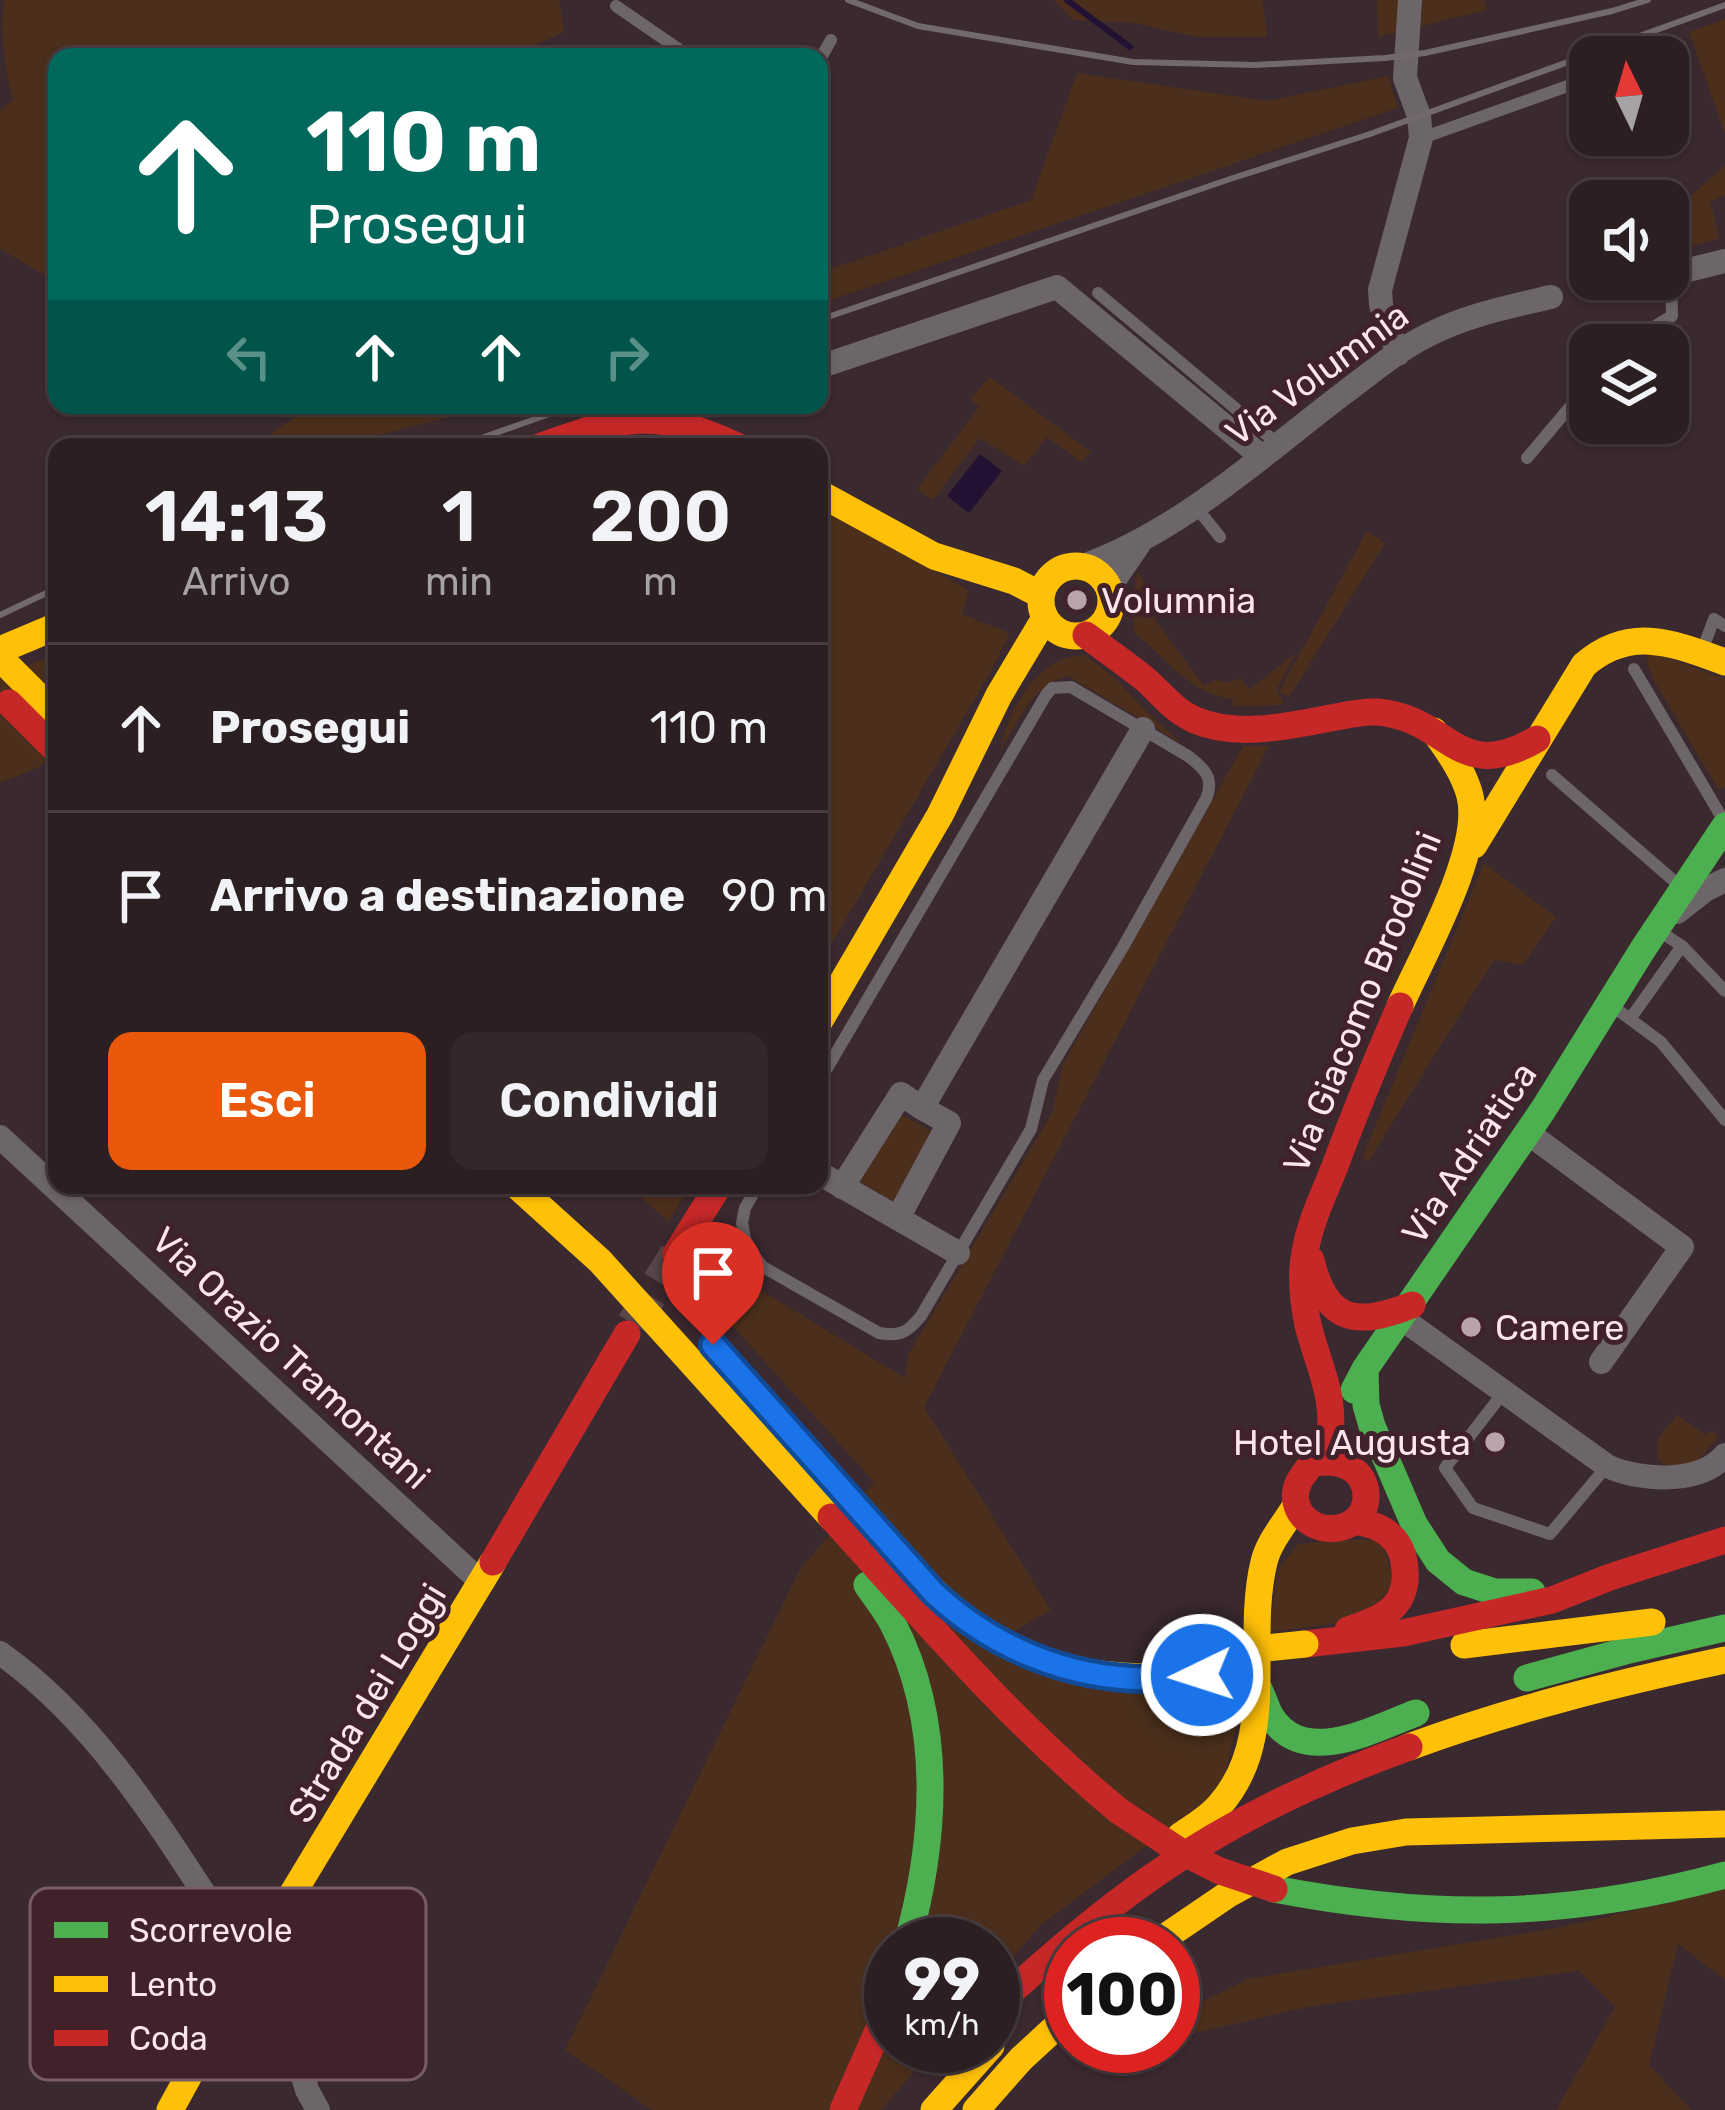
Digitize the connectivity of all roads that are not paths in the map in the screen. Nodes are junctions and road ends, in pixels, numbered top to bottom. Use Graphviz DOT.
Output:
graph roads {
  1 [pos="1410,0"];
  2 [pos="616,6"];
  3 [pos="831,40"];
  4 [pos="677,48"];
  5 [pos="826,48"];
  6 [pos="1569,85"];
  7 [pos="1421,138"];
  8 [pos="1725,261"];
  9 [pos="1689,270"];
  10 [pos="1098,293"];
  11 [pos="1551,297"];
  12 [pos="1665,300"];
  13 [pos="1661,324"];
  14 [pos="1398,354"];
  15 [pos="828,364"];
  16 [pos="1569,408"];
  17 [pos="652,414"];
  18 [pos="663,414"];
  19 [pos="566,438"];
  20 [pos="722,438"];
  21 [pos="1270,451"];
  22 [pos="1528,458"];
  23 [pos="828,498"];
  24 [pos="1195,506"];
  25 [pos="1220,537"];
  26 [pos="1141,542"];
  27 [pos="963,566"];
  28 [pos="1071,568"];
  29 [pos="1109,600"];
  30 [pos="1043,606"];
  31 [pos="1719,623"];
  32 [pos="48,630"];
  33 [pos="1078,636"];
  34 [pos="0,654"];
  35 [pos="1713,657"];
  36 [pos="1634,669"];
  37 [pos="1147,681"];
  38 [pos="0,694"];
  39 [pos="999,695"];
  40 [pos="48,706"];
  41 [pos="1143,729"];
  42 [pos="1434,731"];
  43 [pos="1537,739"];
  44 [pos="48,742"];
  45 [pos="970,757"];
  46 [pos="999,775"];
  47 [pos="1552,775"];
  48 [pos="1725,824"];
  49 [pos="1466,859"];
  50 [pos="1725,880"];
  51 [pos="1682,888"];
  52 [pos="1651,940"];
  53 [pos="1682,946"];
  54 [pos="1725,991"];
  55 [pos="828,1007"];
  56 [pos="1620,1011"];
  57 [pos="828,1067"];
  58 [pos="922,1108"];
  59 [pos="1725,1120"];
  60 [pos="1528,1133"];
  61 [pos="0,1138"];
  62 [pos="828,1178"];
  63 [pos="48,1182"];
  64 [pos="842,1186"];
  65 [pos="61,1194"];
  66 [pos="526,1194"];
  67 [pos="560,1194"];
  68 [pos="713,1194"];
  69 [pos="753,1194"];
  70 [pos="898,1217"];
  71 [pos="1309,1240"];
  72 [pos="958,1253"];
  73 [pos="676,1254"];
  74 [pos="1406,1312"];
  75 [pos="700,1331"];
  76 [pos="627,1334"];
  77 [pos="1600,1362"];
  78 [pos="1365,1369"];
  79 [pos="1504,1392"];
  80 [pos="1725,1455"];
  81 [pos="1315,1462"];
  82 [pos="1607,1466"];
  83 [pos="1353,1467"];
  84 [pos="1297,1505"];
  85 [pos="1354,1521"];
  86 [pos="1316,1527"];
  87 [pos="1725,1540"];
  88 [pos="889,1577"];
  89 [pos="1610,1577"];
  90 [pos="1259,1581"];
  91 [pos="481,1582"];
  92 [pos="1725,1614"];
  93 [pos="1725,1628"];
  94 [pos="0,1653"];
  95 [pos="1306,1655"];
  96 [pos="1725,1660"];
  97 [pos="1506,1684"];
  98 [pos="1725,1686"];
  99 [pos="1259,1689"];
  100 [pos="1444,1703"];
  101 [pos="1297,1823"];
  102 [pos="1725,1824"];
  103 [pos="1241,1853"];
  104 [pos="1722,1876"];
  105 [pos="199,1888"];
  106 [pos="296,1888"];
  107 [pos="915,1917"];
  108 [pos="1142,1917"];
  109 [pos="1194,1917"];
  110 [pos="1020,1973"];
  111 [pos="1020,1982"];
  112 [pos="1044,1998"];
  113 [pos="1020,2019"];
  114 [pos="1044,2038"];
  115 [pos="864,2061"];
  116 [pos="941,2073"];
  117 [pos="959,2073"];
  118 [pos="186,2080"];
  119 [pos="305,2080"];
  120 [pos="921,2106"];
  121 [pos="170,2110"];
  122 [pos="318,2110"];
  123 [pos="843,2110"];
  124 [pos="976,2110"];
  1 -- 7 [label="street"];
  2 -- 4 [label="lane"];
  3 -- 5 [label="lane"];
  6 -- 7 [label="lane"];
  7 -- 14 [label="street"];
  8 -- 9 [label="street"];
  10 -- 21 [label="lane"];
  11 -- 14 [label="street, Via Volumnia"];
  12 -- 13 [label="lane"];
  14 -- 21 [label="street, Via Volumnia"];
  15 -- 21 [label="street"];
  16 -- 22 [label="lane"];
  17 -- 19 [label="main road"];
  18 -- 20 [label="main road"];
  21 -- 24 [label="street, Via Volumnia"];
  23 -- 27 [label="main road, Via Volumnia"];
  24 -- 25 [label="lane"];
  24 -- 26 [label="street, Via Volumnia"];
  26 -- 28 [label="street, Via Volumnia"];
  26 -- 29 [label="street, Via Volumnia"];
  27 -- 28 [label="main road, Via Volumnia"];
  27 -- 30 [label="main road, Via Volumnia"];
  28 -- 29 [label="main road"];
  28 -- 30 [label="main road"];
  29 -- 33 [label="main road"];
  29 -- 37 [label="main road"];
  30 -- 33 [label="main road"];
  30 -- 39 [label="main road"];
  31 -- 35 [label="lane"];
  32 -- 34 [label="main road"];
  33 -- 37 [label="main road"];
  33 -- 39 [label="main road"];
  34 -- 40 [label="main road"];
  35 -- 43 [label="main road"];
  36 -- 48 [label="lane, Via Adriatica"];
  37 -- 42 [label="main road"];
  38 -- 44 [label="main road"];
  39 -- 45 [label="main road"];
  41 -- 46 [label="lane"];
  41 -- 58 [label="street"];
  41 -- 72 [label="lane"];
  42 -- 43 [label="main road"];
  42 -- 49 [label="main road, Via Giacomo Brodolini"];
  43 -- 49 [label="main road"];
  45 -- 46 [label="lane"];
  45 -- 55 [label="main road"];
  46 -- 57 [label="lane"];
  47 -- 51 [label="lane"];
  48 -- 51 [label="main road, Via Adriatica"];
  49 -- 71 [label="main road, Via Giacomo Brodolini"];
  50 -- 52 [label="street"];
  51 -- 52 [label="main road, Via Adriatica"];
  52 -- 53 [label="lane"];
  52 -- 56 [label="main road, Via Adriatica"];
  53 -- 54 [label="lane"];
  53 -- 56 [label="lane"];
  56 -- 59 [label="lane"];
  56 -- 60 [label="main road, Via Adriatica"];
  58 -- 64 [label="street"];
  58 -- 70 [label="street"];
  60 -- 74 [label="main road, Via Adriatica"];
  60 -- 77 [label="street"];
  61 -- 63 [label="street, Via Orazio Tramontani"];
  62 -- 64 [label="street"];
  64 -- 70 [label="street"];
  65 -- 91 [label="street, Via Orazio Tramontani"];
  66 -- 88 [label="main road"];
  67 -- 75 [label="main road"];
  68 -- 73 [label="main road"];
  69 -- 72 [label="lane"];
  70 -- 72 [label="street"];
  71 -- 74 [label="main road"];
  71 -- 81 [label="main road, Via Giacomo Brodolini"];
  74 -- 78 [label="main road, Via Adriatica"];
  74 -- 79 [label="street"];
  76 -- 91 [label="main road, Strada dei Loggi"];
  78 -- 83 [label="main road, Via Adriatica"];
  78 -- 89 [label="main road"];
  79 -- 82 [label="street"];
  79 -- 82 [label="lane"];
  80 -- 82 [label="street"];
  81 -- 83 [label="main road"];
  81 -- 84 [label="main road"];
  83 -- 85 [label="main road"];
  84 -- 86 [label="main road"];
  84 -- 90 [label="main road"];
  85 -- 86 [label="main road"];
  85 -- 95 [label="main road"];
  86 -- 90 [label="main road"];
  87 -- 89 [label="main road"];
  88 -- 95 [label="main road, bridge"];
  88 -- 104 [label="main road, bridge"];
  88 -- 107 [label="main road"];
  89 -- 95 [label="main road"];
  90 -- 99 [label="main road"];
  91 -- 106 [label="main road, Strada dei Loggi"];
  92 -- 95 [label="main road"];
  93 -- 97 [label="main road"];
  94 -- 105 [label="street"];
  96 -- 111 [label="main road"];
  98 -- 101 [label="main road"];
  99 -- 100 [label="main road"];
  99 -- 110 [label="main road"];
  102 -- 109 [label="main road"];
  103 -- 108 [label="main road"];
  112 -- 113 [label="main road"];
  114 -- 124 [label="main road"];
  115 -- 123 [label="main road"];
  116 -- 120 [label="main road"];
  117 -- 120 [label="main road"];
  118 -- 121 [label="main road, Strada dei Loggi"];
  119 -- 122 [label="street"];
}
